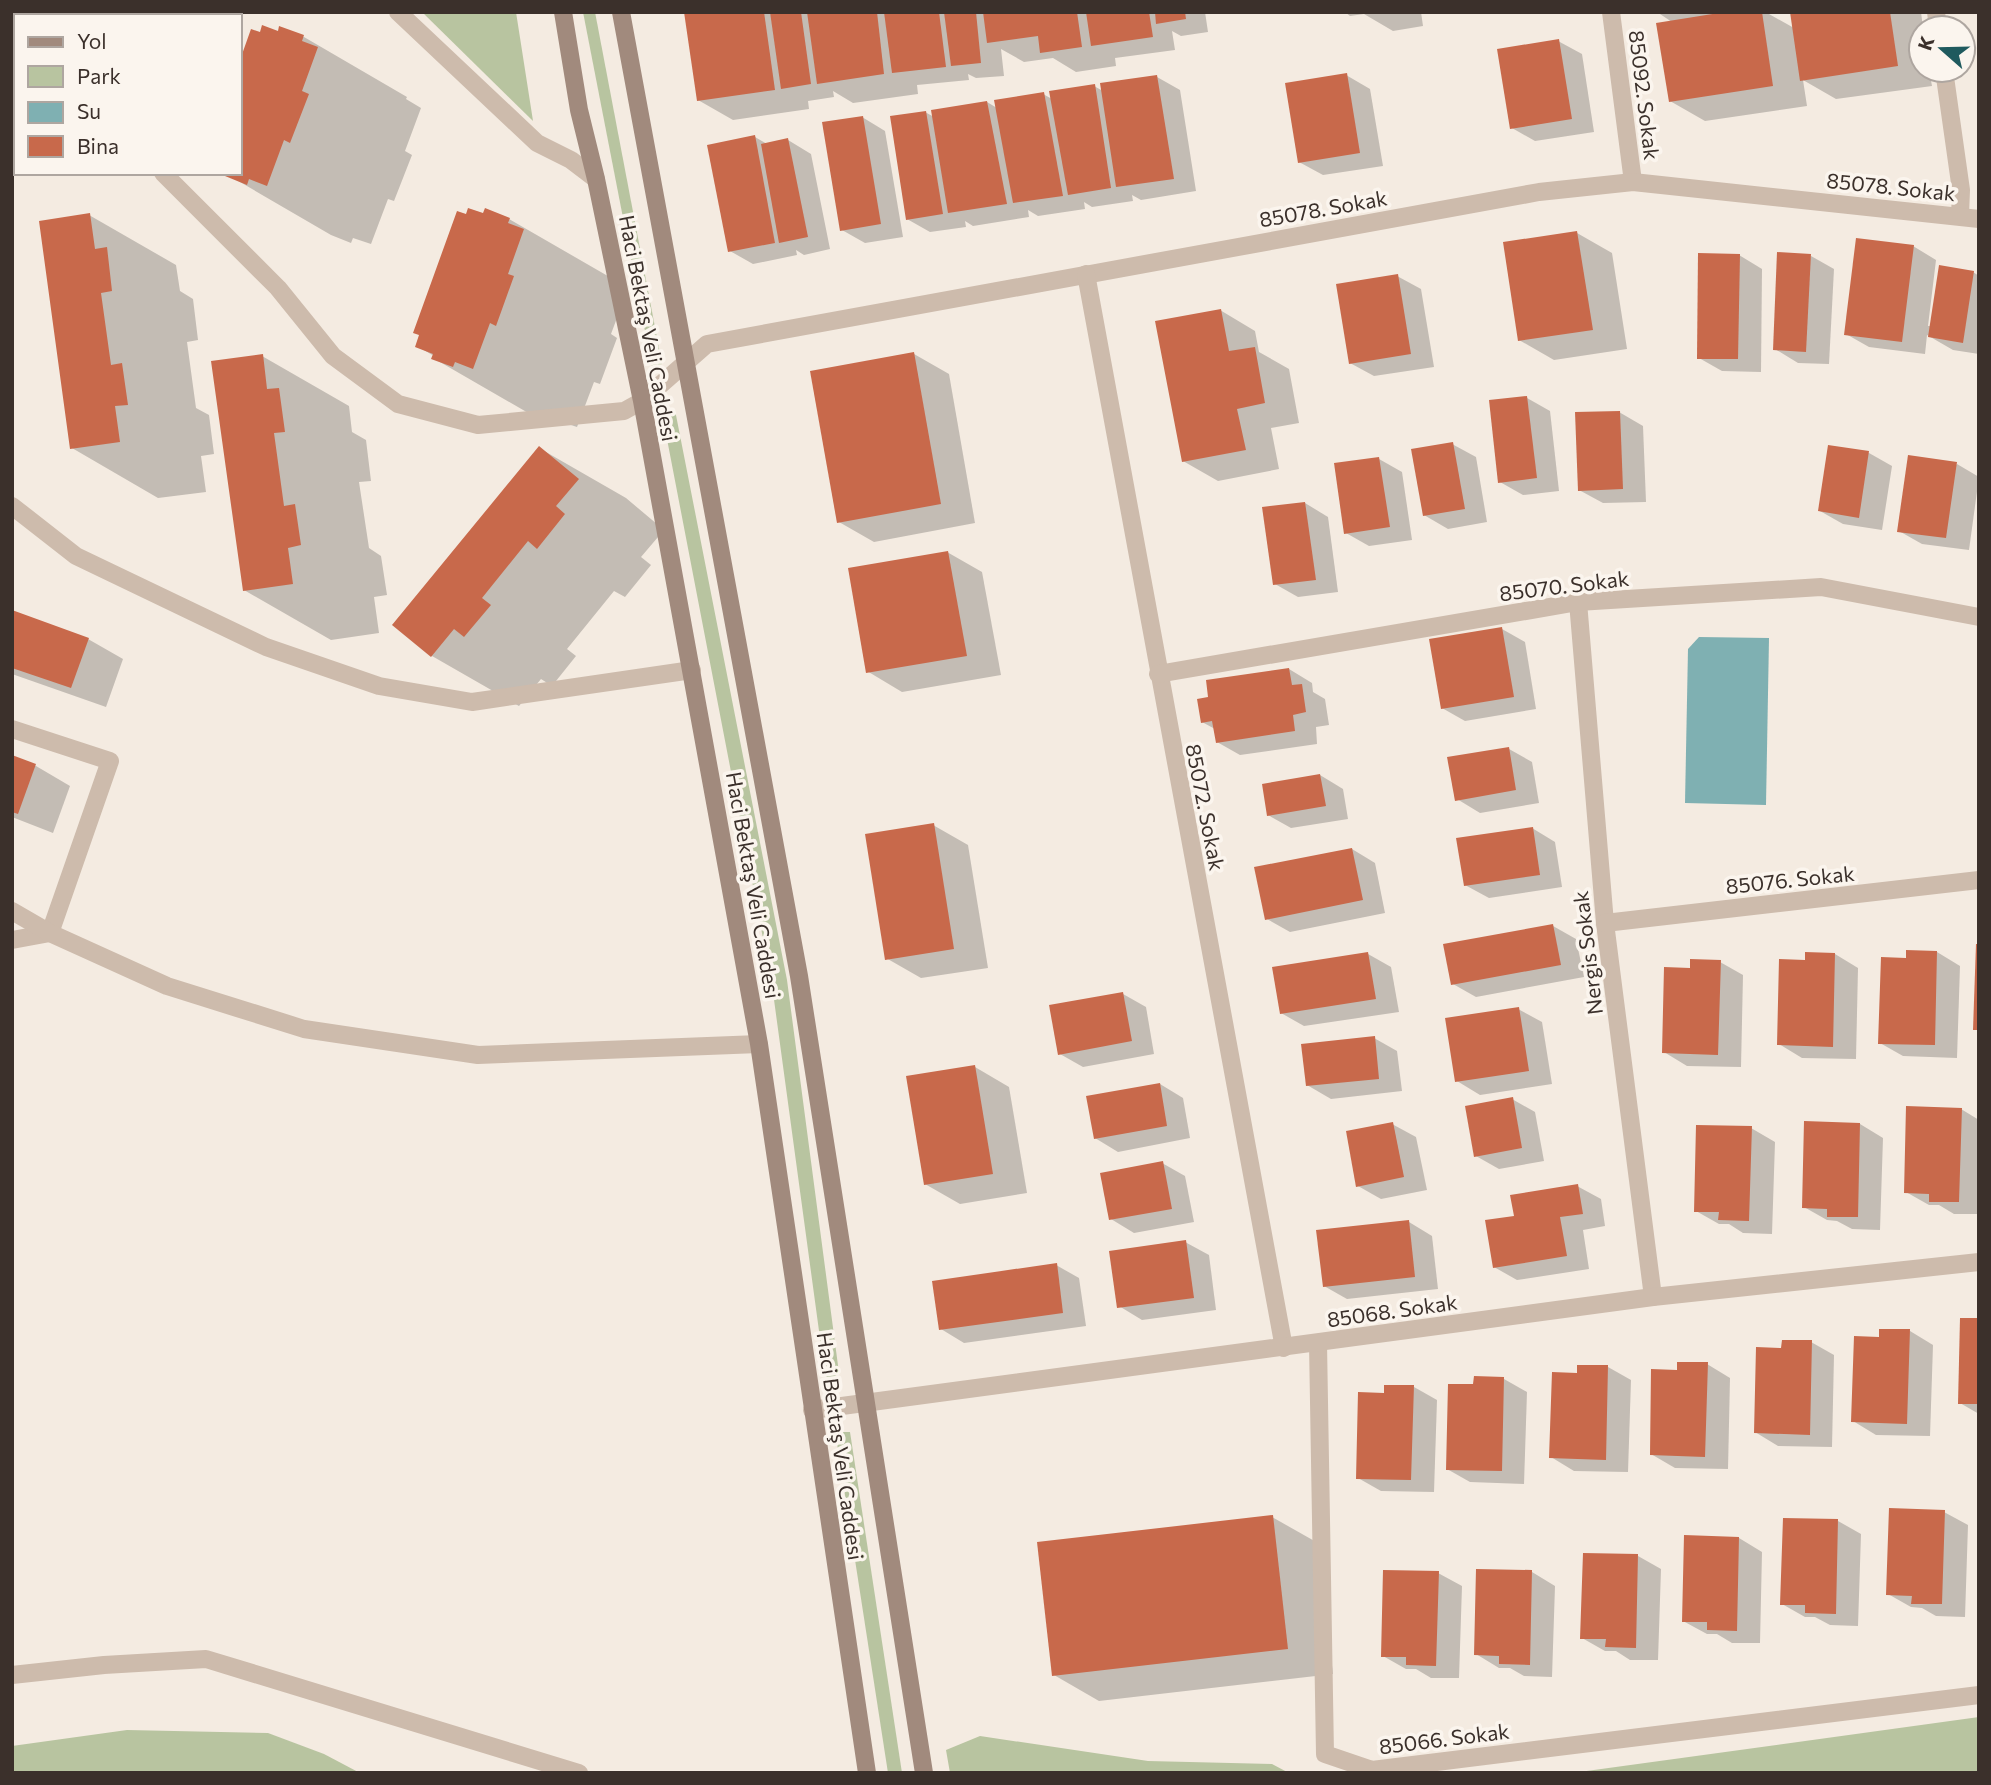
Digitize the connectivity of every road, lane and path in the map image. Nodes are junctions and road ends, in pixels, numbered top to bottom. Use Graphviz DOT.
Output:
graph roads {
  1 [pos="398,12"];
  2 [pos="562,12"];
  3 [pos="621,12"];
  4 [pos="1611,12"];
  5 [pos="1946,84"];
  6 [pos="165,175"];
  7 [pos="596,179"];
  8 [pos="1633,182"];
  9 [pos="1960,216"];
  10 [pos="1979,219"];
  11 [pos="1086,274"];
  12 [pos="687,362"];
  13 [pos="642,401"];
  14 [pos="12,506"];
  15 [pos="1578,602"];
  16 [pos="1979,617"];
  17 [pos="692,670"];
  18 [pos="1158,674"];
  19 [pos="12,729"];
  20 [pos="1979,880"];
  21 [pos="12,911"];
  22 [pos="1605,923"];
  23 [pos="50,933"];
  24 [pos="12,940"];
  25 [pos="759,1044"];
  26 [pos="1979,1262"];
  27 [pos="1653,1297"];
  28 [pos="1318,1343"];
  29 [pos="1284,1348"];
  30 [pos="866,1402"];
  31 [pos="812,1410"];
  32 [pos="12,1675"];
  33 [pos="1979,1695"];
  34 [pos="579,1773"];
  35 [pos="867,1773"];
  36 [pos="924,1773"];
  1 -- 7 [label="street"];
  2 -- 7 [label="main road, Haci Bektaş Veli Caddesi"];
  3 -- 12 [label="main road, Haci Bektaş Veli Caddesi"];
  4 -- 8 [label="street, 85092. Sokak"];
  5 -- 9 [label="street"];
  6 -- 13 [label="street"];
  7 -- 13 [label="main road, Haci Bektaş Veli Caddesi"];
  8 -- 9 [label="street, 85078. Sokak"];
  8 -- 11 [label="street, 85078. Sokak"];
  9 -- 10 [label="street, 85078. Sokak"];
  11 -- 12 [label="street, 85078. Sokak"];
  11 -- 18 [label="street, 85072. Sokak"];
  12 -- 13 [label="street, 85078. Sokak"];
  12 -- 30 [label="main road, Haci Bektaş Veli Caddesi"];
  13 -- 17 [label="main road, Haci Bektaş Veli Caddesi"];
  14 -- 17 [label="street"];
  15 -- 16 [label="street, 85070. Sokak"];
  15 -- 18 [label="street, 85070. Sokak"];
  15 -- 22 [label="street, Nergis Sokak"];
  17 -- 25 [label="main road, Haci Bektaş Veli Caddesi"];
  18 -- 29 [label="street, 85072. Sokak"];
  19 -- 23 [label="street"];
  20 -- 22 [label="street, 85076. Sokak"];
  21 -- 23 [label="street"];
  22 -- 27 [label="street, Nergis Sokak"];
  23 -- 24 [label="street"];
  23 -- 25 [label="street"];
  25 -- 31 [label="main road, Haci Bektaş Veli Caddesi"];
  26 -- 27 [label="street, 85068. Sokak"];
  27 -- 28 [label="street, 85068. Sokak"];
  28 -- 29 [label="street, 85068. Sokak"];
  28 -- 33 [label="street, 85066. Sokak"];
  29 -- 30 [label="street, 85068. Sokak"];
  30 -- 31 [label="street, 85068. Sokak"];
  30 -- 36 [label="main road, Haci Bektaş Veli Caddesi"];
  31 -- 35 [label="main road, Haci Bektaş Veli Caddesi"];
  32 -- 34 [label="street"];
}
